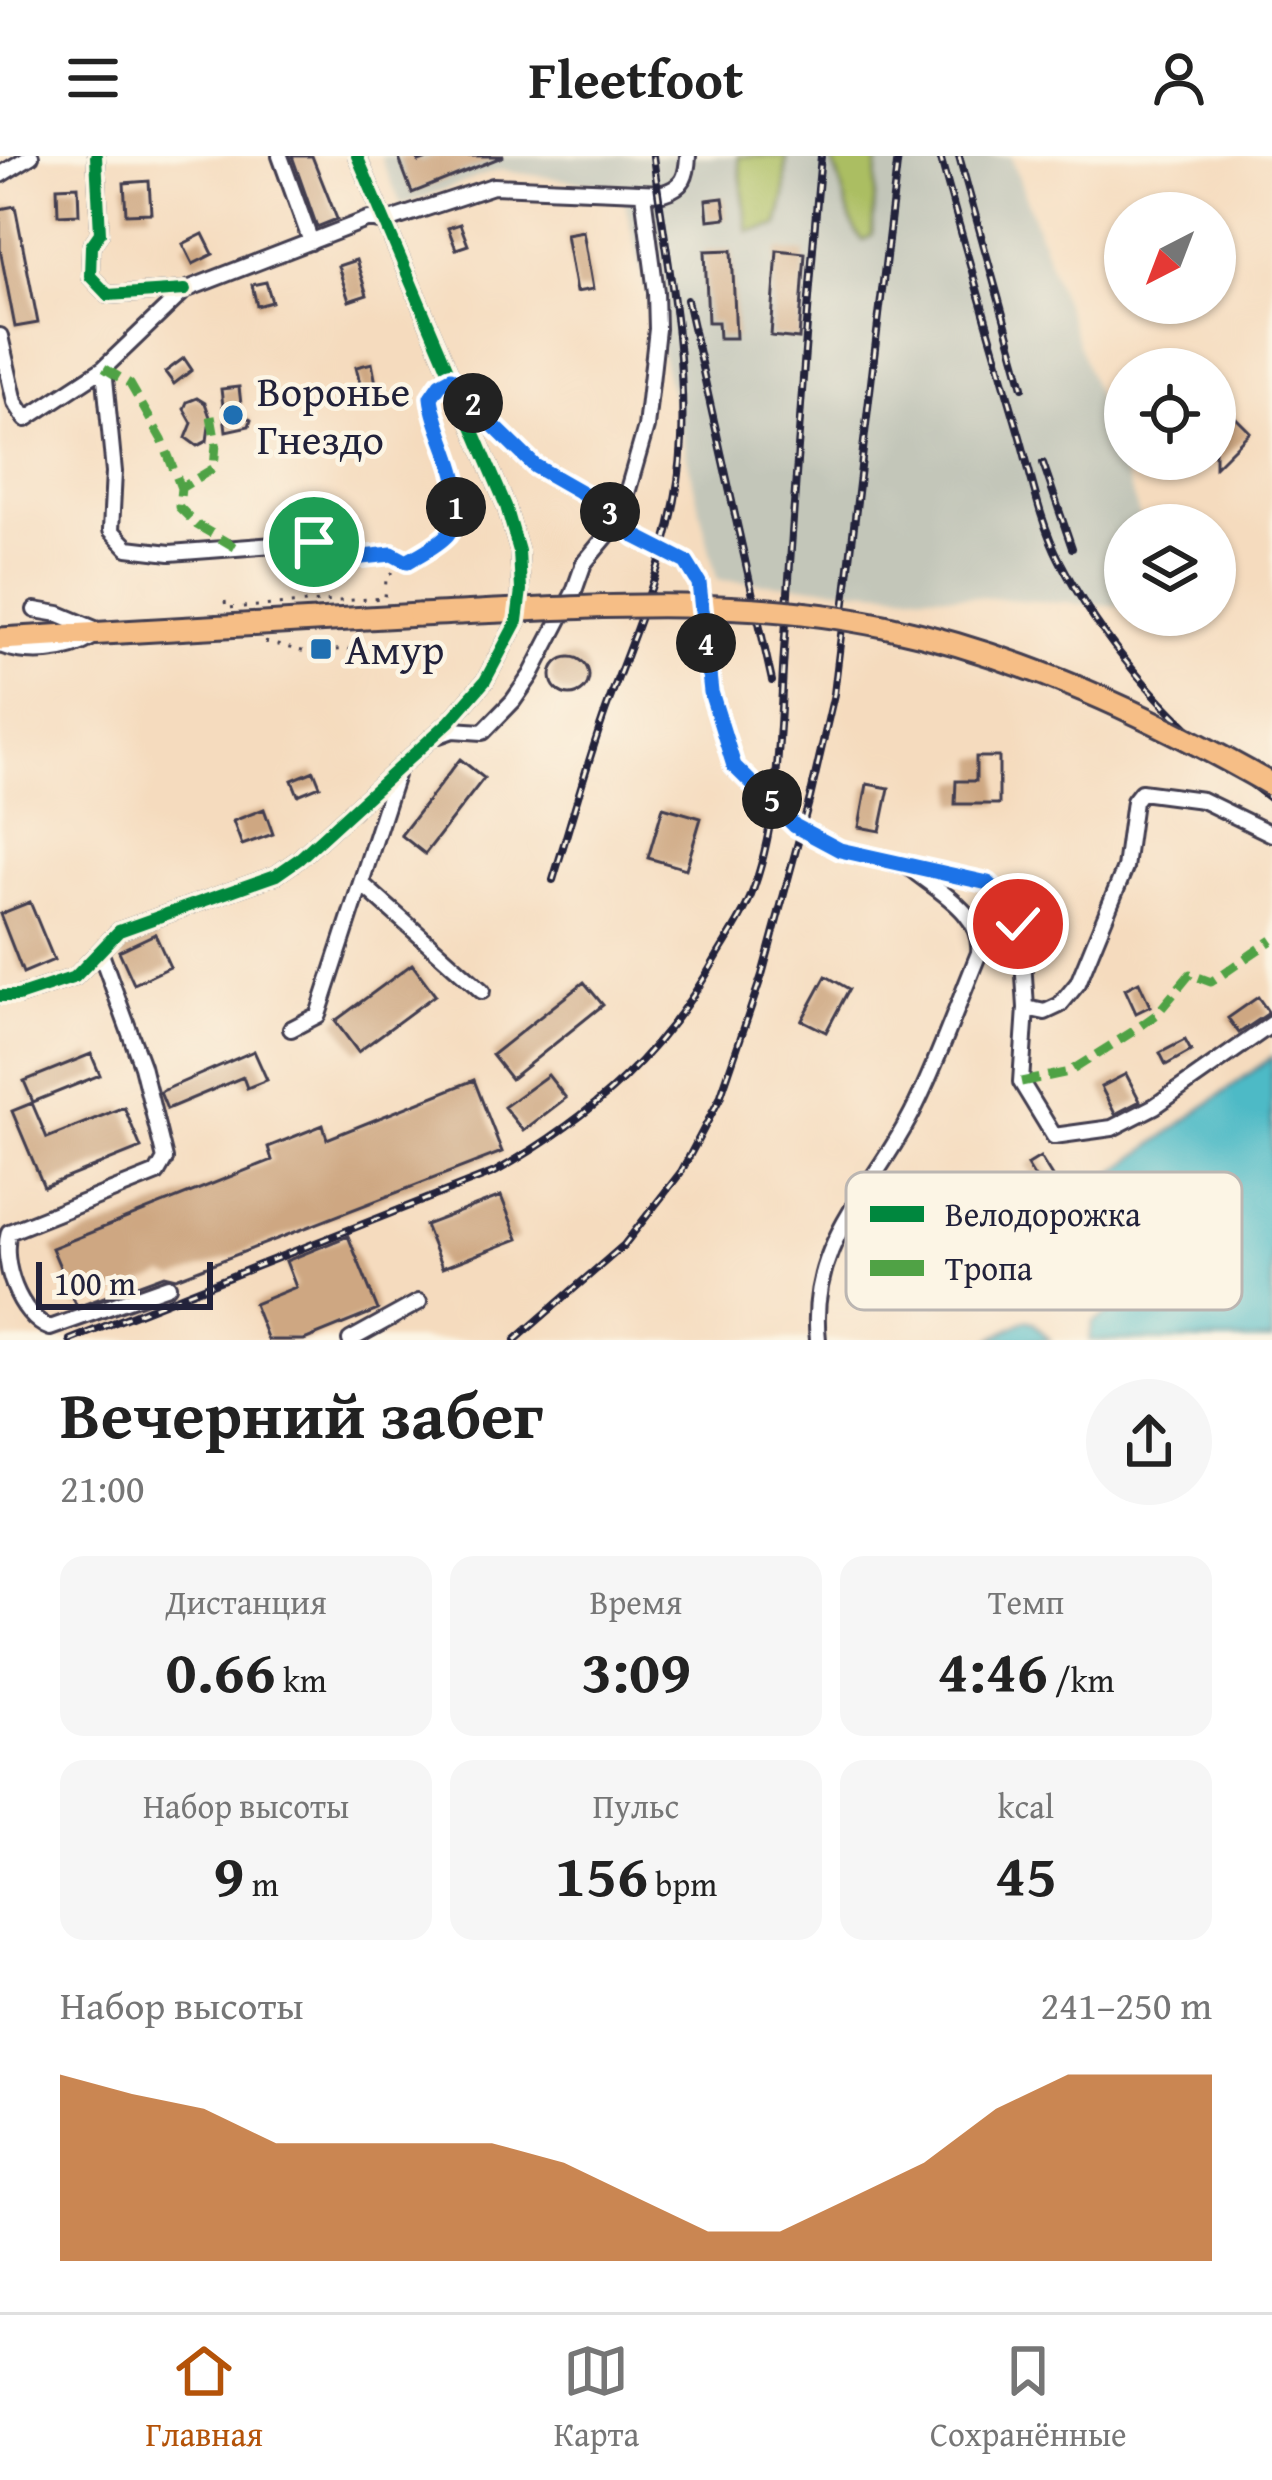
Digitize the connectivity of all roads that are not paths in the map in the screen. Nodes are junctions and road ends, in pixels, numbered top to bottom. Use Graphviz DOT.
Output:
graph roads {
  1 [pos="31,156"];
  2 [pos="96,156"];
  3 [pos="280,156"];
  4 [pos="357,156"];
  5 [pos="688,156"];
  6 [pos="0,175"];
  7 [pos="643,194"];
  8 [pos="384,222"];
  9 [pos="310,242"];
  10 [pos="185,290"];
  11 [pos="0,336"];
  12 [pos="104,368"];
  13 [pos="454,384"];
  14 [pos="619,521"];
  15 [pos="407,562"];
  16 [pos="35,610"];
  17 [pos="102,634"];
  18 [pos="0,642"];
  19 [pos="433,737"];
  20 [pos="398,771"];
  21 [pos="1272,785"];
  22 [pos="1272,834"];
  23 [pos="906,865"];
  24 [pos="361,884"];
  25 [pos="981,936"];
  26 [pos="1022,943"];
  27 [pos="101,954"];
  28 [pos="482,991"];
  29 [pos="0,996"];
  30 [pos="1026,1008"];
  31 [pos="1272,1024"];
  32 [pos="290,1029"];
  33 [pos="876,1172"];
  34 [pos="846,1221"];
  35 [pos="169,1286"];
  36 [pos="419,1303"];
  37 [pos="350,1340"];
  38 [pos="818,1340"];
  1 -- 6 [label="street"];
  2 -- 10 [label="street"];
  3 -- 9 [label="street"];
  4 -- 8 [label="street"];
  5 -- 7 [label="street"];
  7 -- 8 [label="street"];
  7 -- 14 [label="street"];
  8 -- 9 [label="street"];
  8 -- 13 [label="street"];
  9 -- 10 [label="street"];
  10 -- 12 [label="street"];
  11 -- 12 [label="street"];
  12 -- 15 [label="street"];
  13 -- 14 [label="street"];
  13 -- 19 [label="street"];
  14 -- 19 [label="street"];
  14 -- 23 [label="street"];
  16 -- 17 [label="street"];
  17 -- 18 [label="highway"];
  17 -- 21 [label="highway, bridge"];
  19 -- 20 [label="street"];
  20 -- 24 [label="street"];
  20 -- 27 [label="street"];
  22 -- 30 [label="street"];
  23 -- 25 [label="street"];
  23 -- 26 [label="street"];
  24 -- 28 [label="street"];
  24 -- 32 [label="street"];
  25 -- 26 [label="street"];
  25 -- 33 [label="street"];
  26 -- 30 [label="street"];
  27 -- 29 [label="street"];
  27 -- 35 [label="street"];
  30 -- 31 [label="street"];
  34 -- 38 [label="street"];
  36 -- 37 [label="street"];
}
